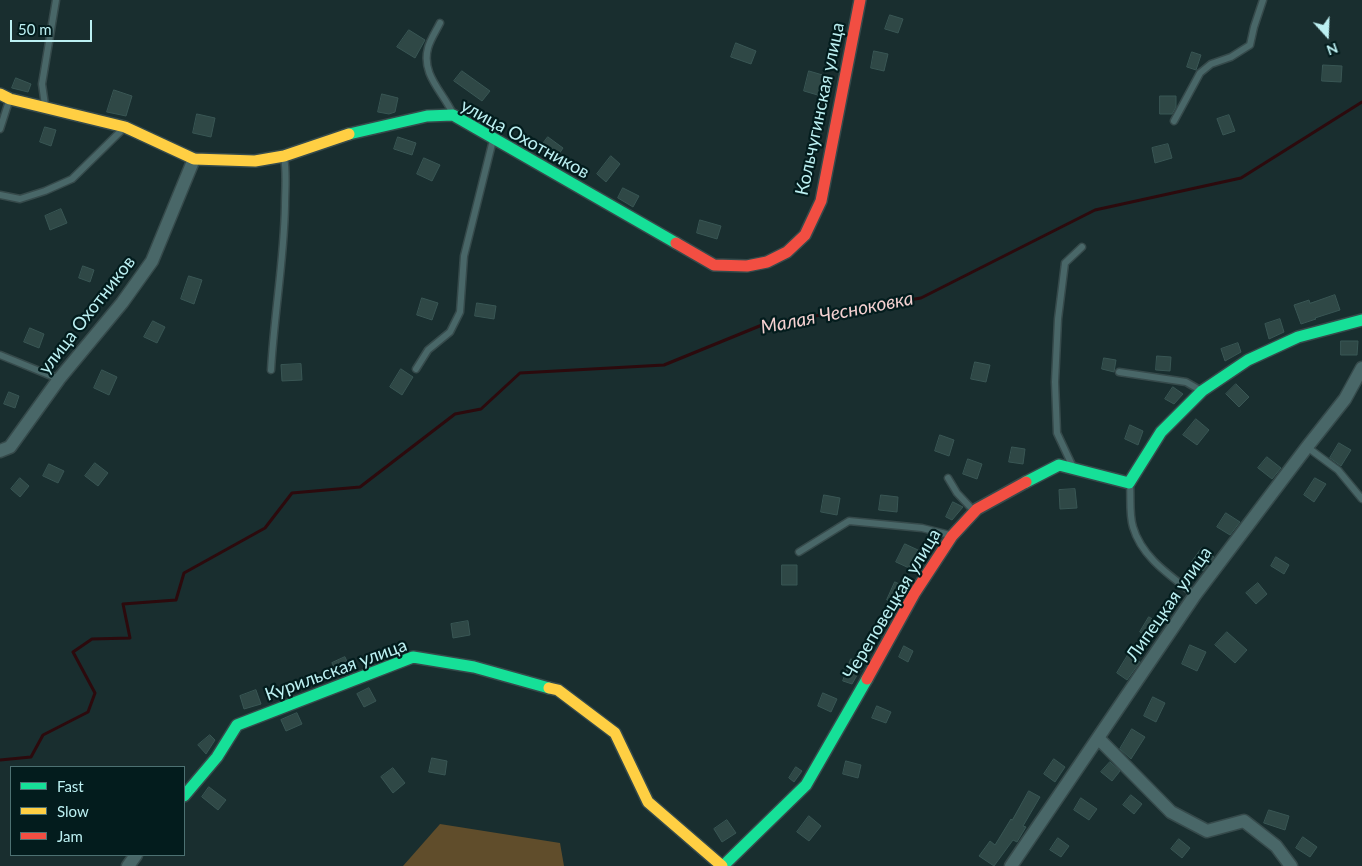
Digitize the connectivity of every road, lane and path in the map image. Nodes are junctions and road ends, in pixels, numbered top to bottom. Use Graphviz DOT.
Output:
graph roads {
  1 [pos="56,0"];
  2 [pos="860,0"];
  3 [pos="1263,0"];
  4 [pos="440,23"];
  5 [pos="5,96"];
  6 [pos="46,108"];
  7 [pos="453,115"];
  8 [pos="1174,121"];
  9 [pos="125,127"];
  10 [pos="0,128"];
  11 [pos="494,140"];
  12 [pos="284,156"];
  13 [pos="194,159"];
  14 [pos="0,195"];
  15 [pos="1082,247"];
  16 [pos="767,262"];
  17 [pos="1362,320"];
  18 [pos="0,355"];
  19 [pos="1362,368"];
  20 [pos="416,369"];
  21 [pos="271,370"];
  22 [pos="1119,372"];
  23 [pos="59,380"];
  24 [pos="1202,391"];
  25 [pos="1307,447"];
  26 [pos="0,451"];
  27 [pos="1073,469"];
  28 [pos="948,478"];
  29 [pos="1130,483"];
  30 [pos="1362,499"];
  31 [pos="975,512"];
  32 [pos="952,536"];
  33 [pos="799,552"];
  34 [pos="1195,595"];
  35 [pos="1098,738"];
  36 [pos="185,795"];
  37 [pos="723,866"];
  38 [pos="1011,866"];
  39 [pos="1291,866"];
  1 -- 6 [label="lane"];
  2 -- 16 [label="street, Кольчугинская улица"];
  3 -- 8 [label="lane"];
  4 -- 7 [label="lane"];
  5 -- 6 [label="street, улица Охотников"];
  5 -- 10 [label="lane"];
  6 -- 9 [label="street, улица Охотников"];
  7 -- 11 [label="street, улица Охотников"];
  7 -- 12 [label="street, улица Охотников"];
  9 -- 13 [label="street, улица Охотников"];
  9 -- 14 [label="lane"];
  11 -- 16 [label="street, улица Охотников"];
  11 -- 20 [label="lane"];
  12 -- 13 [label="street, улица Охотников"];
  12 -- 21 [label="lane"];
  13 -- 23 [label="street, улица Охотников"];
  15 -- 27 [label="lane"];
  17 -- 24 [label="street"];
  18 -- 23 [label="lane"];
  19 -- 25 [label="street, Липецкая улица"];
  22 -- 24 [label="lane"];
  23 -- 26 [label="street, улица Охотников"];
  24 -- 29 [label="street"];
  25 -- 30 [label="lane"];
  25 -- 34 [label="street, Липецкая улица"];
  27 -- 29 [label="street, Череповецкая улица"];
  27 -- 31 [label="street, Череповецкая улица"];
  28 -- 31 [label="lane"];
  29 -- 34 [label="lane"];
  31 -- 32 [label="street, Череповецкая улица"];
  32 -- 33 [label="lane"];
  32 -- 37 [label="street, Череповецкая улица"];
  34 -- 35 [label="street, Липецкая улица"];
  35 -- 38 [label="street, Липецкая улица"];
  35 -- 39 [label="street"];
  36 -- 37 [label="street, Курильская улица"];
}
